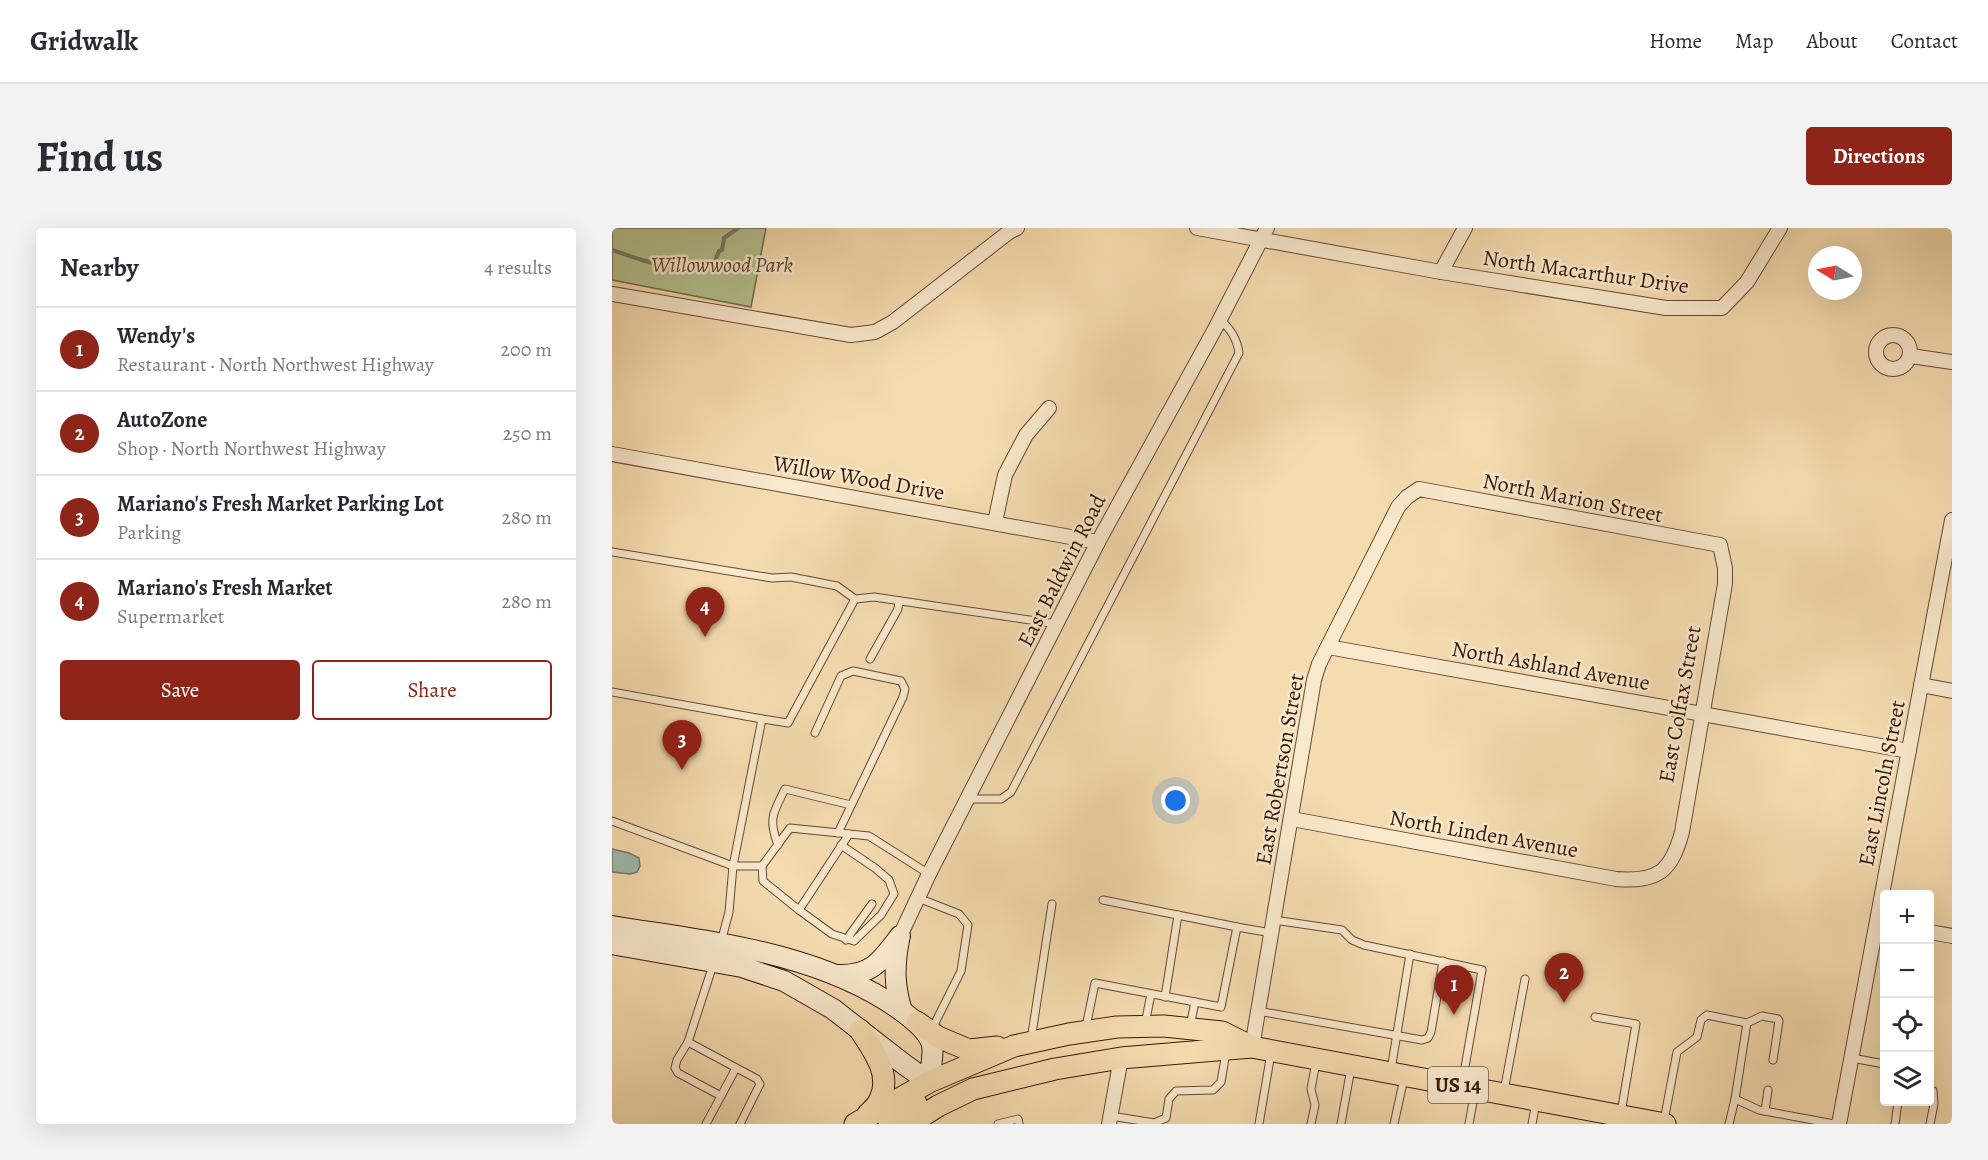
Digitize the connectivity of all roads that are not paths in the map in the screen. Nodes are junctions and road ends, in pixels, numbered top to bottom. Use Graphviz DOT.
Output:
graph roads {
  1 [pos="1017,228"];
  2 [pos="1197,228"];
  3 [pos="1465,228"];
  4 [pos="1780,228"];
  5 [pos="1264,234"];
  6 [pos="1441,272"];
  7 [pos="612,294"];
  8 [pos="1220,319"];
  9 [pos="1911,356"];
  10 [pos="1952,362"];
  11 [pos="1048,408"];
  12 [pos="612,454"];
  13 [pos="1419,489"];
  14 [pos="1952,520"];
  15 [pos="994,522"];
  16 [pos="1098,542"];
  17 [pos="1720,545"];
  18 [pos="612,552"];
  19 [pos="855,599"];
  20 [pos="899,601"];
  21 [pos="1057,624"];
  22 [pos="1328,647"];
  23 [pos="870,659"];
  24 [pos="1921,685"];
  25 [pos="1952,691"];
  26 [pos="612,692"];
  27 [pos="1702,713"];
  28 [pos="762,719"];
  29 [pos="815,733"];
  30 [pos="1909,751"];
  31 [pos="968,799"];
  32 [pos="850,805"];
  33 [pos="1292,819"];
  34 [pos="612,821"];
  35 [pos="838,833"];
  36 [pos="849,834"];
  37 [pos="778,845"];
  38 [pos="841,845"];
  39 [pos="733,866"];
  40 [pos="762,866"];
  41 [pos="1666,868"];
  42 [pos="929,874"];
  43 [pos="889,880"];
  44 [pos="883,889"];
  45 [pos="1886,890"];
  46 [pos="918,897"];
  47 [pos="1103,900"];
  48 [pos="872,904"];
  49 [pos="1052,904"];
  50 [pos="799,910"];
  51 [pos="1178,915"];
  52 [pos="1880,923"];
  53 [pos="612,926"];
  54 [pos="1273,926"];
  55 [pos="1237,927"];
  56 [pos="1934,933"];
  57 [pos="900,936"];
  58 [pos="1952,936"];
  59 [pos="846,940"];
  60 [pos="612,944"];
  61 [pos="717,953"];
  62 [pos="1410,954"];
  63 [pos="1443,961"];
  64 [pos="835,975"];
  65 [pos="1525,979"];
  66 [pos="1151,994"];
  67 [pos="1165,997"];
  68 [pos="1195,1002"];
  69 [pos="1258,1011"];
  70 [pos="1595,1017"];
  71 [pos="917,1021"];
  72 [pos="1747,1023"];
  73 [pos="1144,1027"];
  74 [pos="860,1029"];
  75 [pos="1190,1029"];
  76 [pos="1085,1031"];
  77 [pos="1396,1037"];
  78 [pos="688,1042"];
  79 [pos="1030,1042"];
  80 [pos="1226,1049"];
  81 [pos="1262,1049"];
  82 [pos="1121,1058"];
  83 [pos="1852,1058"];
  84 [pos="1317,1059"];
  85 [pos="1773,1060"];
  86 [pos="1880,1063"];
  87 [pos="1351,1066"];
  88 [pos="736,1068"];
  89 [pos="1397,1074"];
  90 [pos="929,1082"];
  91 [pos="1469,1087"];
  92 [pos="972,1089"];
  93 [pos="1768,1090"];
  94 [pos="1504,1094"];
  95 [pos="721,1096"];
  96 [pos="1536,1100"];
  97 [pos="1735,1100"];
  98 [pos="1897,1106"];
  99 [pos="1934,1106"];
  100 [pos="1765,1111"];
  101 [pos="861,1120"];
  102 [pos="1110,1120"];
  103 [pos="1634,1120"];
  104 [pos="706,1124"];
  105 [pos="740,1124"];
  106 [pos="889,1124"];
  107 [pos="910,1124"];
  108 [pos="998,1124"];
  109 [pos="1019,1124"];
  110 [pos="1258,1124"];
  111 [pos="1311,1124"];
  112 [pos="1341,1124"];
  113 [pos="1394,1124"];
  114 [pos="1469,1124"];
  115 [pos="1532,1124"];
  116 [pos="1664,1124"];
  117 [pos="1729,1124"];
  118 [pos="1834,1124"];
  119 [pos="1839,1124"];
  120 [pos="1895,1124"];
  121 [pos="1930,1124"];
  1 -- 7 [label="street"];
  2 -- 5 [label="street, North Macarthur Drive"];
  3 -- 6 [label="street"];
  4 -- 6 [label="street, North Macarthur Drive"];
  5 -- 6 [label="street, North Macarthur Drive"];
  5 -- 8 [label="street, East Baldwin Road"];
  8 -- 16 [label="street, East Baldwin Road"];
  8 -- 31 [label="lane"];
  9 -- 10 [label="street"];
  11 -- 15 [label="street"];
  12 -- 15 [label="street, Willow Wood Drive"];
  13 -- 17 [label="street, North Marion Street"];
  13 -- 22 [label="street, East Robertson Street"];
  14 -- 24 [label="street, East Lincoln Street"];
  15 -- 16 [label="street, Willow Wood Drive"];
  16 -- 21 [label="street, East Baldwin Road"];
  17 -- 27 [label="street, East Colfax Street"];
  18 -- 19 [label="lane"];
  19 -- 20 [label="lane"];
  19 -- 28 [label="lane"];
  20 -- 21 [label="lane"];
  20 -- 23 [label="lane"];
  21 -- 31 [label="street, East Baldwin Road"];
  22 -- 27 [label="street, North Ashland Avenue"];
  22 -- 33 [label="street, East Robertson Street"];
  24 -- 25 [label="street"];
  24 -- 30 [label="street, East Lincoln Street"];
  26 -- 28 [label="lane"];
  27 -- 30 [label="street, North Ashland Avenue"];
  27 -- 41 [label="street, East Colfax Street"];
  28 -- 39 [label="lane"];
  29 -- 32 [label="lane"];
  30 -- 45 [label="street, East Lincoln Street"];
  31 -- 42 [label="street, East Baldwin Road"];
  32 -- 35 [label="lane"];
  32 -- 37 [label="lane"];
  33 -- 41 [label="street, North Linden Avenue"];
  33 -- 54 [label="street, East Robertson Street"];
  34 -- 39 [label="lane"];
  35 -- 36 [label="lane"];
  35 -- 37 [label="lane"];
  36 -- 38 [label="lane"];
  36 -- 42 [label="lane"];
  37 -- 40 [label="lane"];
  38 -- 43 [label="lane"];
  38 -- 50 [label="lane"];
  39 -- 40 [label="lane"];
  39 -- 61 [label="lane"];
  40 -- 50 [label="lane"];
  42 -- 46 [label="street, East Baldwin Road"];
  43 -- 44 [label="lane"];
  43 -- 59 [label="lane"];
  46 -- 57 [label="street, East Baldwin Road"];
  46 -- 71 [label="lane"];
  47 -- 51 [label="lane"];
  48 -- 59 [label="lane"];
  49 -- 79 [label="lane"];
  50 -- 59 [label="lane"];
  51 -- 55 [label="lane"];
  51 -- 67 [label="lane"];
  52 -- 83 [label="street, East Lincoln Street"];
  53 -- 61 [label="main road"];
  54 -- 55 [label="lane"];
  54 -- 62 [label="lane"];
  54 -- 69 [label="street, East Robertson Street"];
  55 -- 68 [label="lane"];
  56 -- 58 [label="street"];
  57 -- 64 [label="main road"];
  57 -- 71 [label="main road"];
  60 -- 61 [label="main road"];
  61 -- 64 [label="main road"];
  61 -- 74 [label="main road"];
  61 -- 78 [label="lane"];
  62 -- 63 [label="lane"];
  62 -- 77 [label="lane"];
  63 -- 77 [label="lane"];
  63 -- 91 [label="lane"];
  64 -- 71 [label="main road"];
  65 -- 94 [label="lane"];
  66 -- 67 [label="lane"];
  66 -- 73 [label="lane"];
  66 -- 76 [label="lane"];
  67 -- 68 [label="lane"];
  68 -- 75 [label="lane"];
  69 -- 77 [label="lane"];
  69 -- 81 [label="street, East Robertson Street"];
  70 -- 103 [label="lane"];
  71 -- 79 [label="main road"];
  71 -- 90 [label="main road"];
  72 -- 85 [label="lane"];
  72 -- 97 [label="lane"];
  72 -- 116 [label="lane"];
  73 -- 75 [label="main road, US 14"];
  73 -- 76 [label="main road, US 14"];
  74 -- 90 [label="main road"];
  74 -- 101 [label="main road"];
  75 -- 81 [label="main road, US 14"];
  76 -- 79 [label="main road, US 14"];
  77 -- 89 [label="lane"];
  78 -- 88 [label="lane"];
  78 -- 95 [label="lane"];
  79 -- 90 [label="main road, US 14"];
  80 -- 81 [label="main road, US 14"];
  80 -- 82 [label="main road, US 14"];
  80 -- 102 [label="lane"];
  81 -- 84 [label="main road, US 14"];
  81 -- 110 [label="lane"];
  82 -- 92 [label="main road, US 14"];
  82 -- 102 [label="street"];
  83 -- 86 [label="lane"];
  83 -- 119 [label="street, East Lincoln Street"];
  84 -- 87 [label="main road, US 14"];
  84 -- 111 [label="lane"];
  87 -- 89 [label="main road, US 14"];
  87 -- 112 [label="lane"];
  88 -- 95 [label="lane"];
  88 -- 105 [label="lane"];
  89 -- 91 [label="main road, US 14"];
  89 -- 113 [label="lane"];
  90 -- 92 [label="main road"];
  90 -- 101 [label="main road, US 14"];
  90 -- 106 [label="main road"];
  91 -- 94 [label="main road, US 14"];
  91 -- 114 [label="lane"];
  92 -- 107 [label="main road, US 14"];
  93 -- 100 [label="lane"];
  94 -- 96 [label="main road, US 14"];
  95 -- 104 [label="lane"];
  96 -- 103 [label="main road, US 14"];
  96 -- 115 [label="lane"];
  97 -- 100 [label="lane"];
  97 -- 117 [label="lane"];
  98 -- 120 [label="lane"];
  99 -- 121 [label="lane"];
  100 -- 118 [label="lane"];
  103 -- 116 [label="main road, US 14"];
  108 -- 109 [label="lane"];
}
